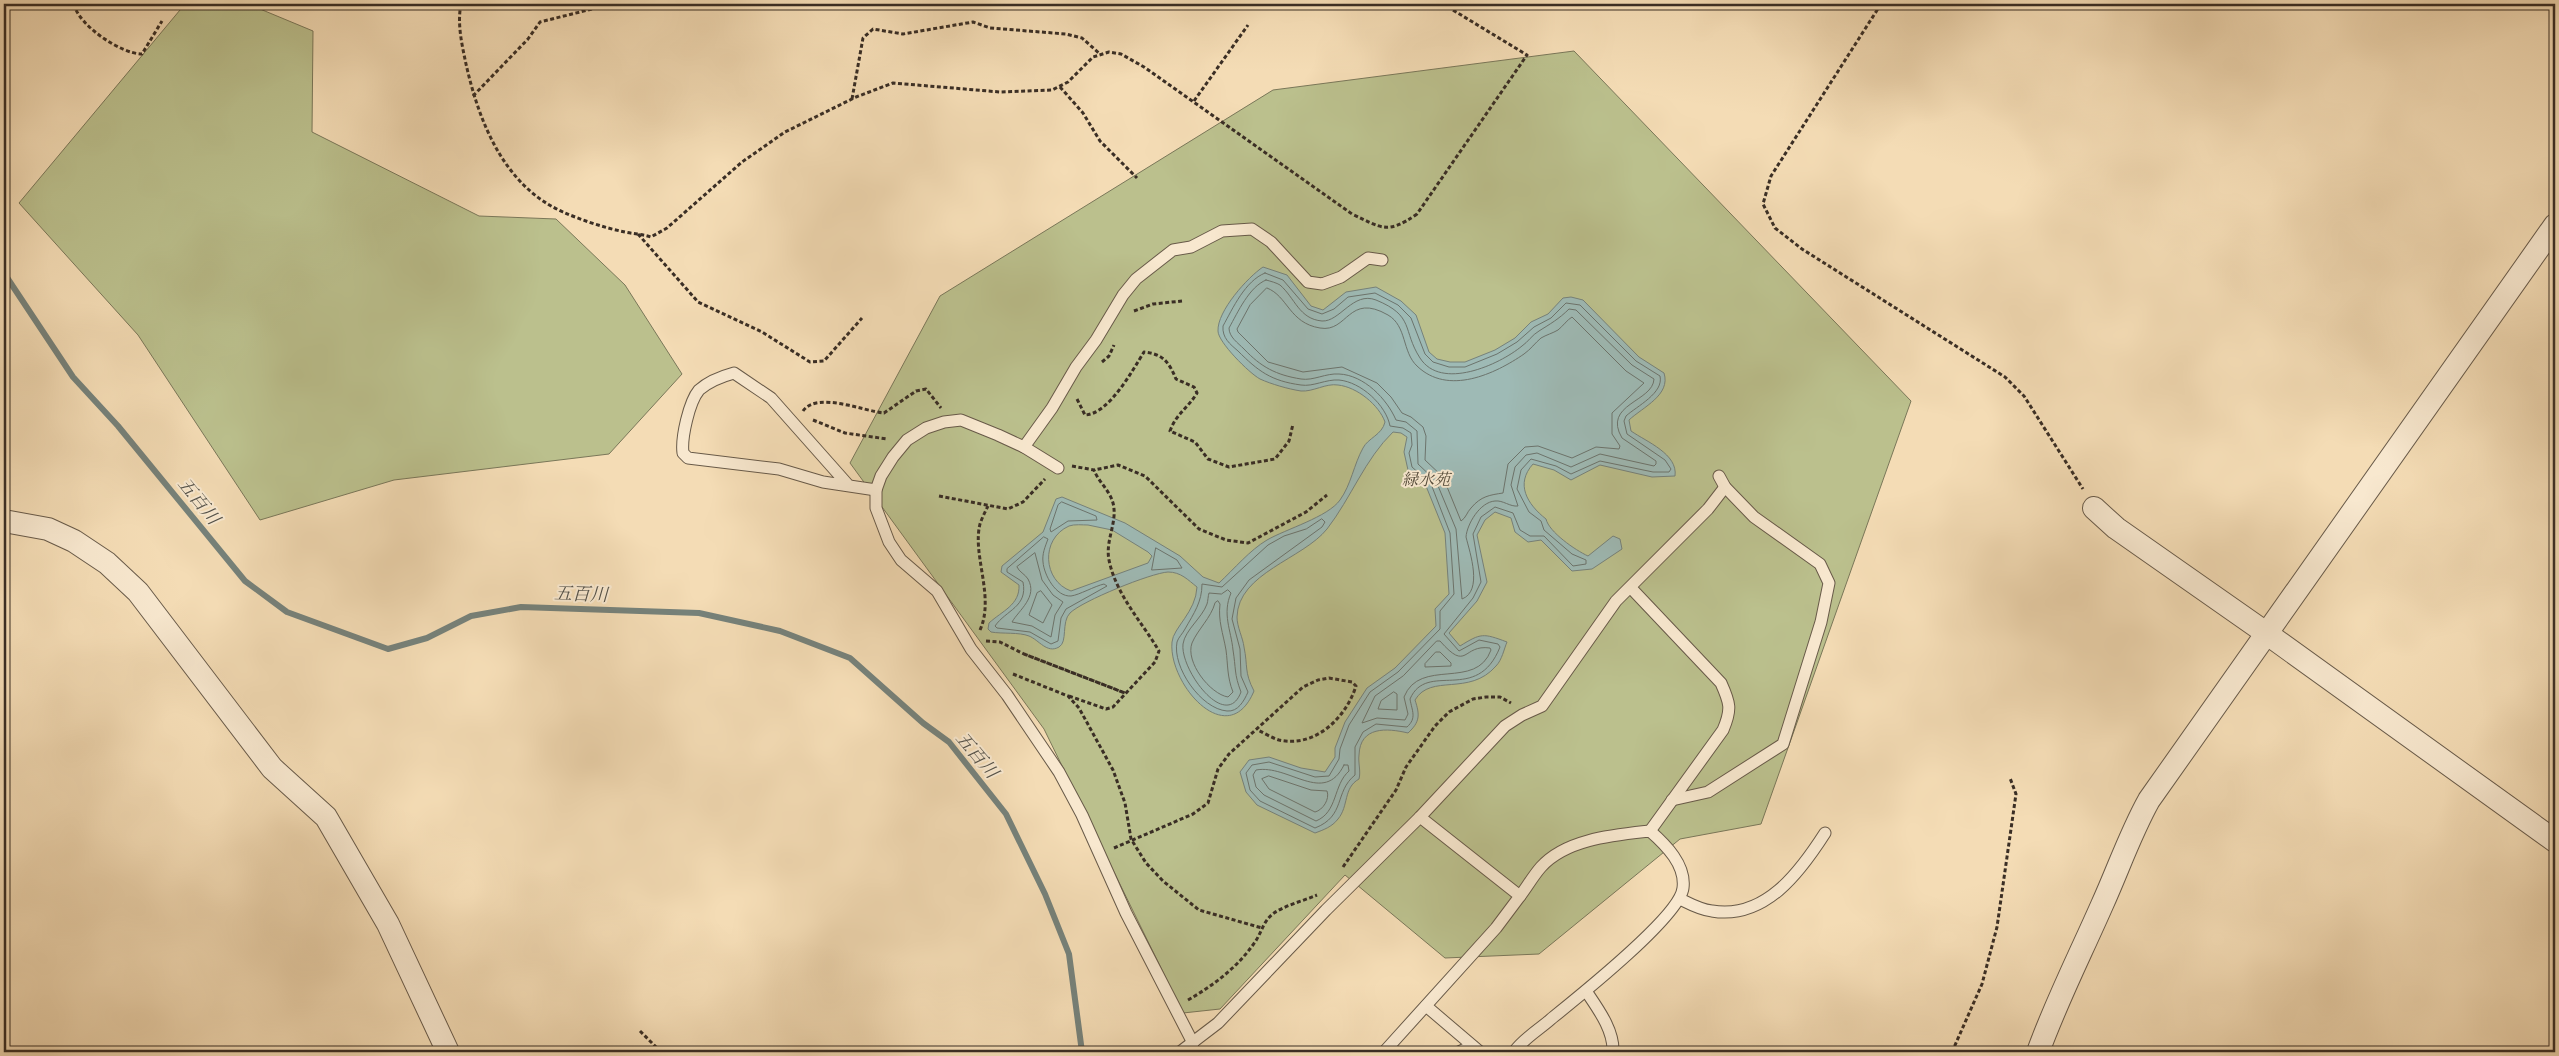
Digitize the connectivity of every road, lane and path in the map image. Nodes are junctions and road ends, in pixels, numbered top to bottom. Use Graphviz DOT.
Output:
graph roads {
  1 [pos="74,4"];
  2 [pos="461,4"];
  3 [pos="612,4"];
  4 [pos="1443,4"];
  5 [pos="1881,4"];
  6 [pos="162,21"];
  7 [pos="1248,25"];
  8 [pos="1100,55"];
  9 [pos="1060,87"];
  10 [pos="473,96"];
  11 [pos="852,99"];
  12 [pos="1194,102"];
  13 [pos="1137,178"];
  14 [pos="2555,226"];
  15 [pos="638,234"];
  16 [pos="1382,260"];
  17 [pos="1182,301"];
  18 [pos="1129,313"];
  19 [pos="862,318"];
  20 [pos="1118,337"];
  21 [pos="1098,366"];
  22 [pos="1076,392"];
  23 [pos="794,419"];
  24 [pos="949,421"];
  25 [pos="1293,424"];
  26 [pos="907,440"];
  27 [pos="1024,447"];
  28 [pos="1058,468"];
  29 [pos="1094,470"];
  30 [pos="1719,476"];
  31 [pos="849,486"];
  32 [pos="1725,487"];
  33 [pos="876,490"];
  34 [pos="1327,495"];
  35 [pos="939,496"];
  36 [pos="988,506"];
  37 [pos="2094,508"];
  38 [pos="4,521"];
  39 [pos="1631,588"];
  40 [pos="2266,633"];
  41 [pos="971,649"];
  42 [pos="984,665"];
  43 [pos="1126,693"];
  44 [pos="1068,696"];
  45 [pos="1522,715"];
  46 [pos="1258,730"];
  47 [pos="2010,778"];
  48 [pos="1672,800"];
  49 [pos="1420,818"];
  50 [pos="1650,831"];
  51 [pos="1825,833"];
  52 [pos="1131,839"];
  53 [pos="2555,840"];
  54 [pos="1100,855"];
  55 [pos="1338,873"];
  56 [pos="1323,891"];
  57 [pos="1520,896"];
  58 [pos="1680,899"];
  59 [pos="1262,928"];
  60 [pos="1586,991"];
  61 [pos="1426,1006"];
  62 [pos="1174,1008"];
  63 [pos="640,1031"];
  64 [pos="1193,1043"];
  65 [pos="1476,1049"];
  66 [pos="448,1052"];
  67 [pos="661,1052"];
  68 [pos="1180,1052"];
  69 [pos="1384,1052"];
  70 [pos="1459,1052"];
  71 [pos="1514,1052"];
  72 [pos="1613,1052"];
  73 [pos="1952,1052"];
  74 [pos="2038,1052"];
  1 -- 6 [label="path"];
  2 -- 10 [label="path"];
  3 -- 10 [label="path"];
  4 -- 12 [label="path"];
  5 -- 37 [label="path"];
  7 -- 12 [label="path"];
  8 -- 9 [label="path"];
  8 -- 11 [label="path"];
  8 -- 12 [label="path"];
  9 -- 11 [label="path"];
  9 -- 13 [label="path"];
  10 -- 15 [label="path"];
  11 -- 15 [label="path"];
  14 -- 40 [label="street"];
  15 -- 19 [label="path"];
  16 -- 27 [label="lane"];
  17 -- 18 [label="path"];
  20 -- 21 [label="path"];
  22 -- 25 [label="path"];
  23 -- 24 [label="path"];
  23 -- 26 [label="path"];
  23 -- 31 [label="lane"];
  23 -- 31 [label="lane"];
  24 -- 26 [label="lane"];
  24 -- 27 [label="lane"];
  26 -- 33 [label="lane"];
  27 -- 28 [label="lane"];
  28 -- 29 [label="path"];
  28 -- 36 [label="path"];
  29 -- 34 [label="path"];
  29 -- 43 [label="path"];
  30 -- 32 [label="lane"];
  31 -- 33 [label="lane"];
  32 -- 39 [label="lane"];
  32 -- 48 [label="lane"];
  33 -- 41 [label="lane"];
  35 -- 36 [label="path"];
  36 -- 41 [label="path"];
  37 -- 40 [label="street"];
  38 -- 66 [label="street"];
  39 -- 45 [label="lane"];
  39 -- 48 [label="lane"];
  40 -- 53 [label="street"];
  40 -- 74 [label="street"];
  41 -- 42 [label="lane"];
  41 -- 43 [label="path"];
  42 -- 44 [label="path"];
  42 -- 54 [label="lane"];
  43 -- 44 [label="path"];
  44 -- 52 [label="path"];
  45 -- 49 [label="lane"];
  45 -- 55 [label="path"];
  46 -- 46 [label="path"];
  46 -- 52 [label="path"];
  47 -- 73 [label="path"];
  48 -- 50 [label="lane"];
  49 -- 57 [label="lane"];
  49 -- 64 [label="lane"];
  50 -- 57 [label="lane"];
  50 -- 58 [label="lane"];
  51 -- 58 [label="lane"];
  52 -- 54 [label="path"];
  52 -- 59 [label="path"];
  54 -- 62 [label="lane"];
  56 -- 59 [label="path"];
  57 -- 61 [label="lane"];
  58 -- 60 [label="lane"];
  59 -- 62 [label="path"];
  60 -- 71 [label="lane"];
  60 -- 72 [label="lane"];
  61 -- 65 [label="lane"];
  61 -- 69 [label="lane"];
  62 -- 64 [label="lane"];
  63 -- 67 [label="path"];
  64 -- 68 [label="lane"];
  65 -- 70 [label="lane"];
}
